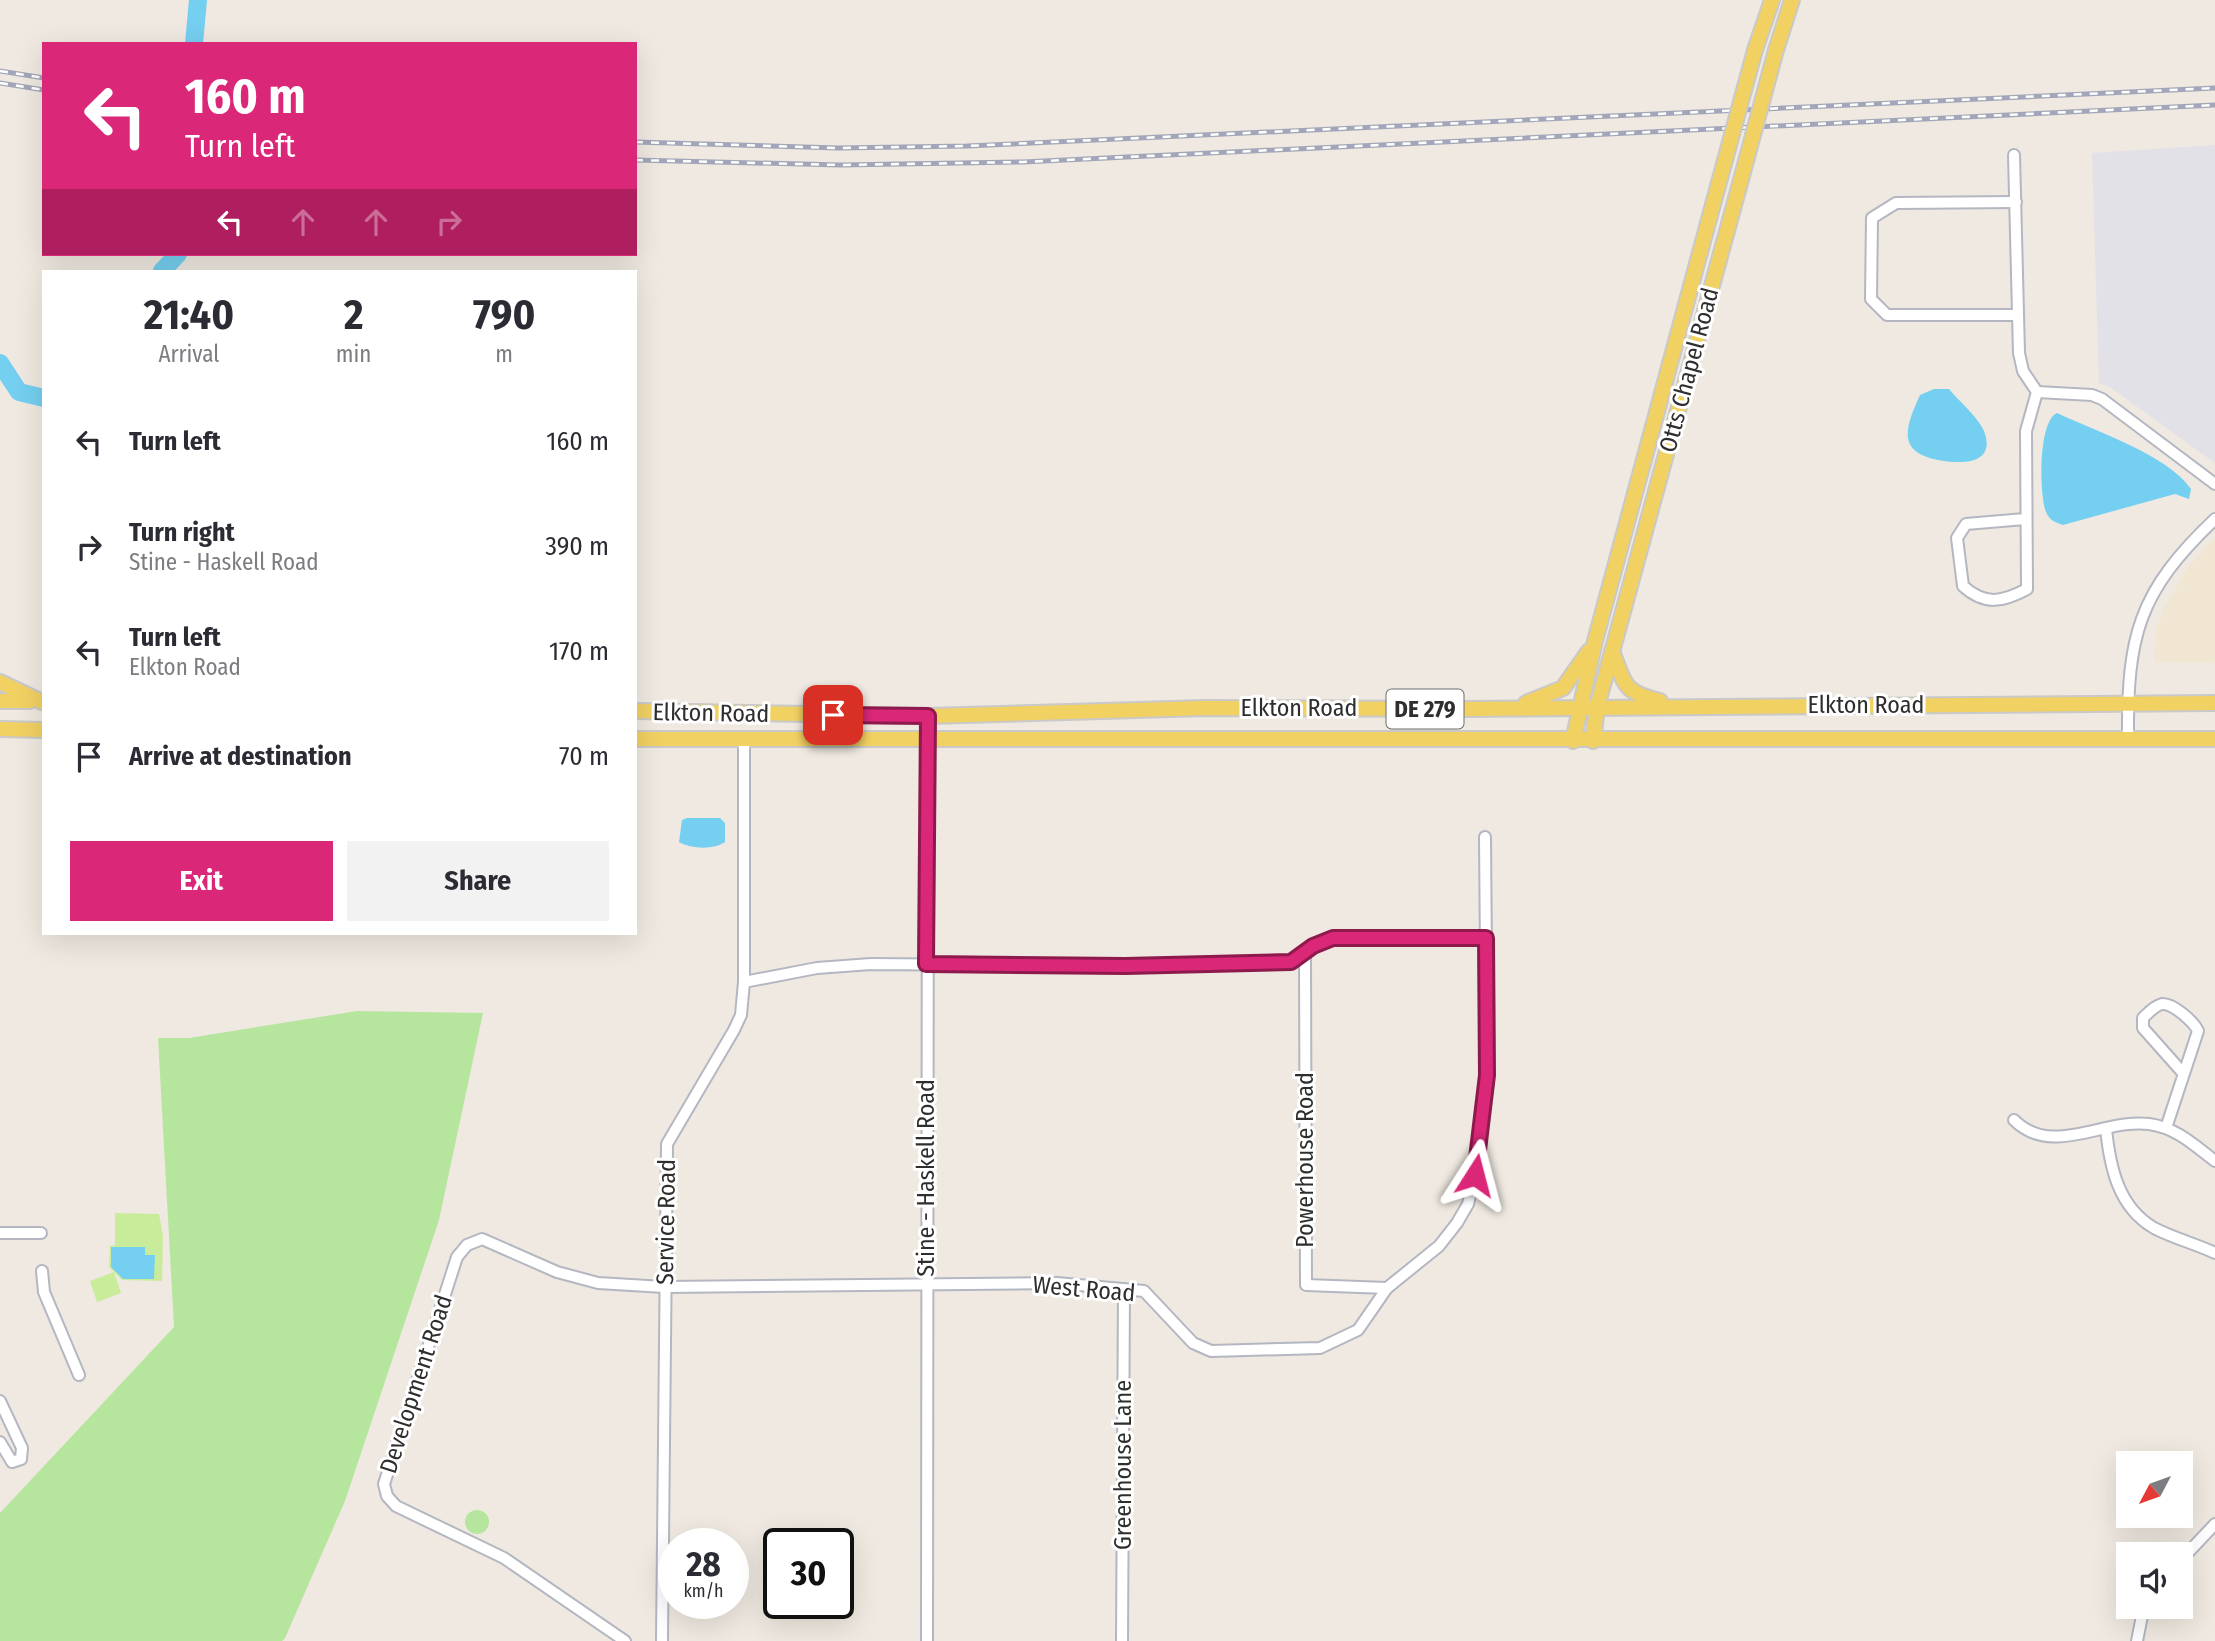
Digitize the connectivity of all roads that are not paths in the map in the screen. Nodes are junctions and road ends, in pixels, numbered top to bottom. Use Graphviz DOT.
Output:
graph roads {
  1 [pos="1772,0"];
  2 [pos="1792,0"];
  3 [pos="2014,155"];
  4 [pos="2017,202"];
  5 [pos="2017,315"];
  6 [pos="2037,392"];
  7 [pos="2215,484"];
  8 [pos="2025,519"];
  9 [pos="2215,519"];
  10 [pos="1595,641"];
  11 [pos="1612,651"];
  12 [pos="0,682"];
  13 [pos="0,701"];
  14 [pos="42,702"];
  15 [pos="42,702"];
  16 [pos="2215,703"];
  17 [pos="2128,704"];
  18 [pos="1678,706"];
  19 [pos="1580,707"];
  20 [pos="1597,707"];
  21 [pos="1509,708"];
  22 [pos="637,711"];
  23 [pos="928,716"];
  24 [pos="0,729"];
  25 [pos="40,730"];
  26 [pos="637,739"];
  27 [pos="744,739"];
  28 [pos="2215,739"];
  29 [pos="927,740"];
  30 [pos="2129,740"];
  31 [pos="0,741"];
  32 [pos="1573,741"];
  33 [pos="1593,741"];
  34 [pos="1485,837"];
  35 [pos="1486,938"];
  36 [pos="1305,954"];
  37 [pos="926,964"];
  38 [pos="744,982"];
  39 [pos="2183,1073"];
  40 [pos="2014,1120"];
  41 [pos="2166,1128"];
  42 [pos="2105,1129"];
  43 [pos="2215,1161"];
  44 [pos="0,1233"];
  45 [pos="41,1233"];
  46 [pos="2215,1253"];
  47 [pos="41,1271"];
  48 [pos="926,1284"];
  49 [pos="664,1287"];
  50 [pos="1387,1288"];
  51 [pos="1124,1289"];
  52 [pos="79,1375"];
  53 [pos="0,1401"];
  54 [pos="0,1442"];
  55 [pos="2215,1524"];
  56 [pos="2193,1547"];
  57 [pos="2141,1619"];
  58 [pos="625,1641"];
  59 [pos="662,1641"];
  60 [pos="927,1641"];
  61 [pos="1122,1641"];
  62 [pos="2137,1641"];
  1 -- 10 [label="main road, Otts Chapel Road, bridge"];
  2 -- 11 [label="main road, Otts Chapel Road, bridge"];
  3 -- 4 [label="street"];
  4 -- 5 [label="street"];
  4 -- 5 [label="street"];
  5 -- 6 [label="street"];
  6 -- 7 [label="street"];
  6 -- 8 [label="street"];
  8 -- 8 [label="street"];
  9 -- 17 [label="street"];
  10 -- 19 [label="main road, Otts Chapel Road"];
  10 -- 21 [label="main road"];
  11 -- 18 [label="main road"];
  11 -- 20 [label="main road, Otts Chapel Road"];
  12 -- 14 [label="main road"];
  13 -- 15 [label="main road"];
  16 -- 17 [label="main road, Elkton Road / DE 279"];
  17 -- 18 [label="main road, Elkton Road / DE 279"];
  17 -- 30 [label="street"];
  18 -- 20 [label="main road, Elkton Road / DE 279"];
  19 -- 20 [label="main road, Elkton Road / DE 279"];
  19 -- 21 [label="main road, Elkton Road / DE 279"];
  19 -- 32 [label="main road, Otts Chapel Road"];
  20 -- 33 [label="main road, Otts Chapel Road"];
  21 -- 23 [label="main road, Elkton Road / DE 279"];
  22 -- 23 [label="main road, Elkton Road / DE 279"];
  23 -- 29 [label="street, Stine - Haskell Road"];
  24 -- 25 [label="main road"];
  25 -- 31 [label="main road"];
  26 -- 27 [label="main road, Elkton Road / DE 279"];
  27 -- 29 [label="main road, Elkton Road / DE 279"];
  27 -- 38 [label="street, Service Road"];
  28 -- 30 [label="main road, Elkton Road / DE 279"];
  29 -- 32 [label="main road, Elkton Road / DE 279"];
  29 -- 37 [label="street, Stine - Haskell Road"];
  30 -- 33 [label="main road, Elkton Road / DE 279"];
  32 -- 33 [label="main road, Elkton Road / DE 279"];
  34 -- 35 [label="street, West Road"];
  35 -- 36 [label="street"];
  35 -- 50 [label="street, West Road"];
  36 -- 37 [label="street"];
  36 -- 50 [label="street, Powerhouse Road"];
  37 -- 38 [label="street"];
  37 -- 48 [label="street, Stine - Haskell Road"];
  38 -- 49 [label="street, Service Road"];
  39 -- 39 [label="street"];
  39 -- 41 [label="street"];
  40 -- 42 [label="street"];
  41 -- 42 [label="street"];
  41 -- 43 [label="street"];
  42 -- 46 [label="street"];
  44 -- 45 [label="street"];
  47 -- 52 [label="street"];
  48 -- 49 [label="street, West Road"];
  48 -- 51 [label="street, West Road"];
  48 -- 60 [label="street, Stine - Haskell Road"];
  49 -- 58 [label="street, Development Road"];
  49 -- 59 [label="street, Service Road"];
  50 -- 51 [label="street, West Road"];
  51 -- 61 [label="street, Greenhouse Lane"];
  53 -- 54 [label="street"];
  55 -- 56 [label="street"];
  57 -- 62 [label="street"];
}
